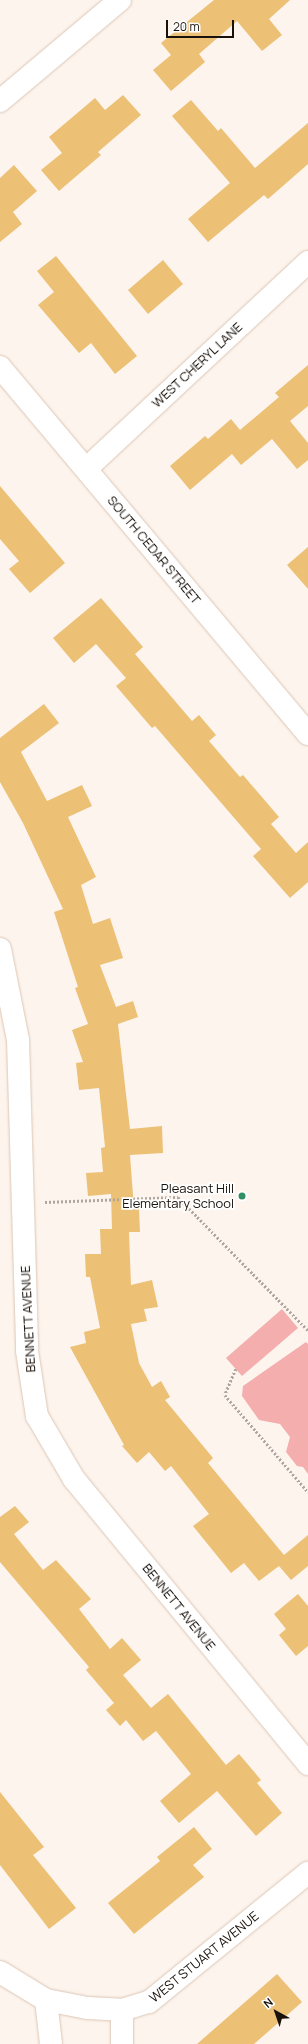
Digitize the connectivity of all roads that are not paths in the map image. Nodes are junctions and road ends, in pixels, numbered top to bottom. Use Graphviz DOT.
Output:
graph roads {
  1 [pos="120,0"];
  2 [pos="0,101"];
  3 [pos="308,262"];
  4 [pos="0,367"];
  5 [pos="86,469"];
  6 [pos="308,734"];
  7 [pos="0,949"];
  8 [pos="308,1764"];
  9 [pos="308,1873"];
  10 [pos="0,1972"];
  11 [pos="46,2000"];
  12 [pos="122,2010"];
  13 [pos="50,2044"];
  14 [pos="122,2044"];
  1 -- 2 [label="street"];
  3 -- 5 [label="street, WEST CHERYL LANE"];
  4 -- 5 [label="street, SOUTH CEDAR STREET"];
  5 -- 6 [label="street, SOUTH CEDAR STREET"];
  7 -- 8 [label="street, BENNETT AVENUE"];
  9 -- 12 [label="street, WEST STUART AVENUE"];
  10 -- 11 [label="street"];
  11 -- 12 [label="street, WEST STUART AVENUE"];
  11 -- 13 [label="street"];
  12 -- 14 [label="street"];
}
